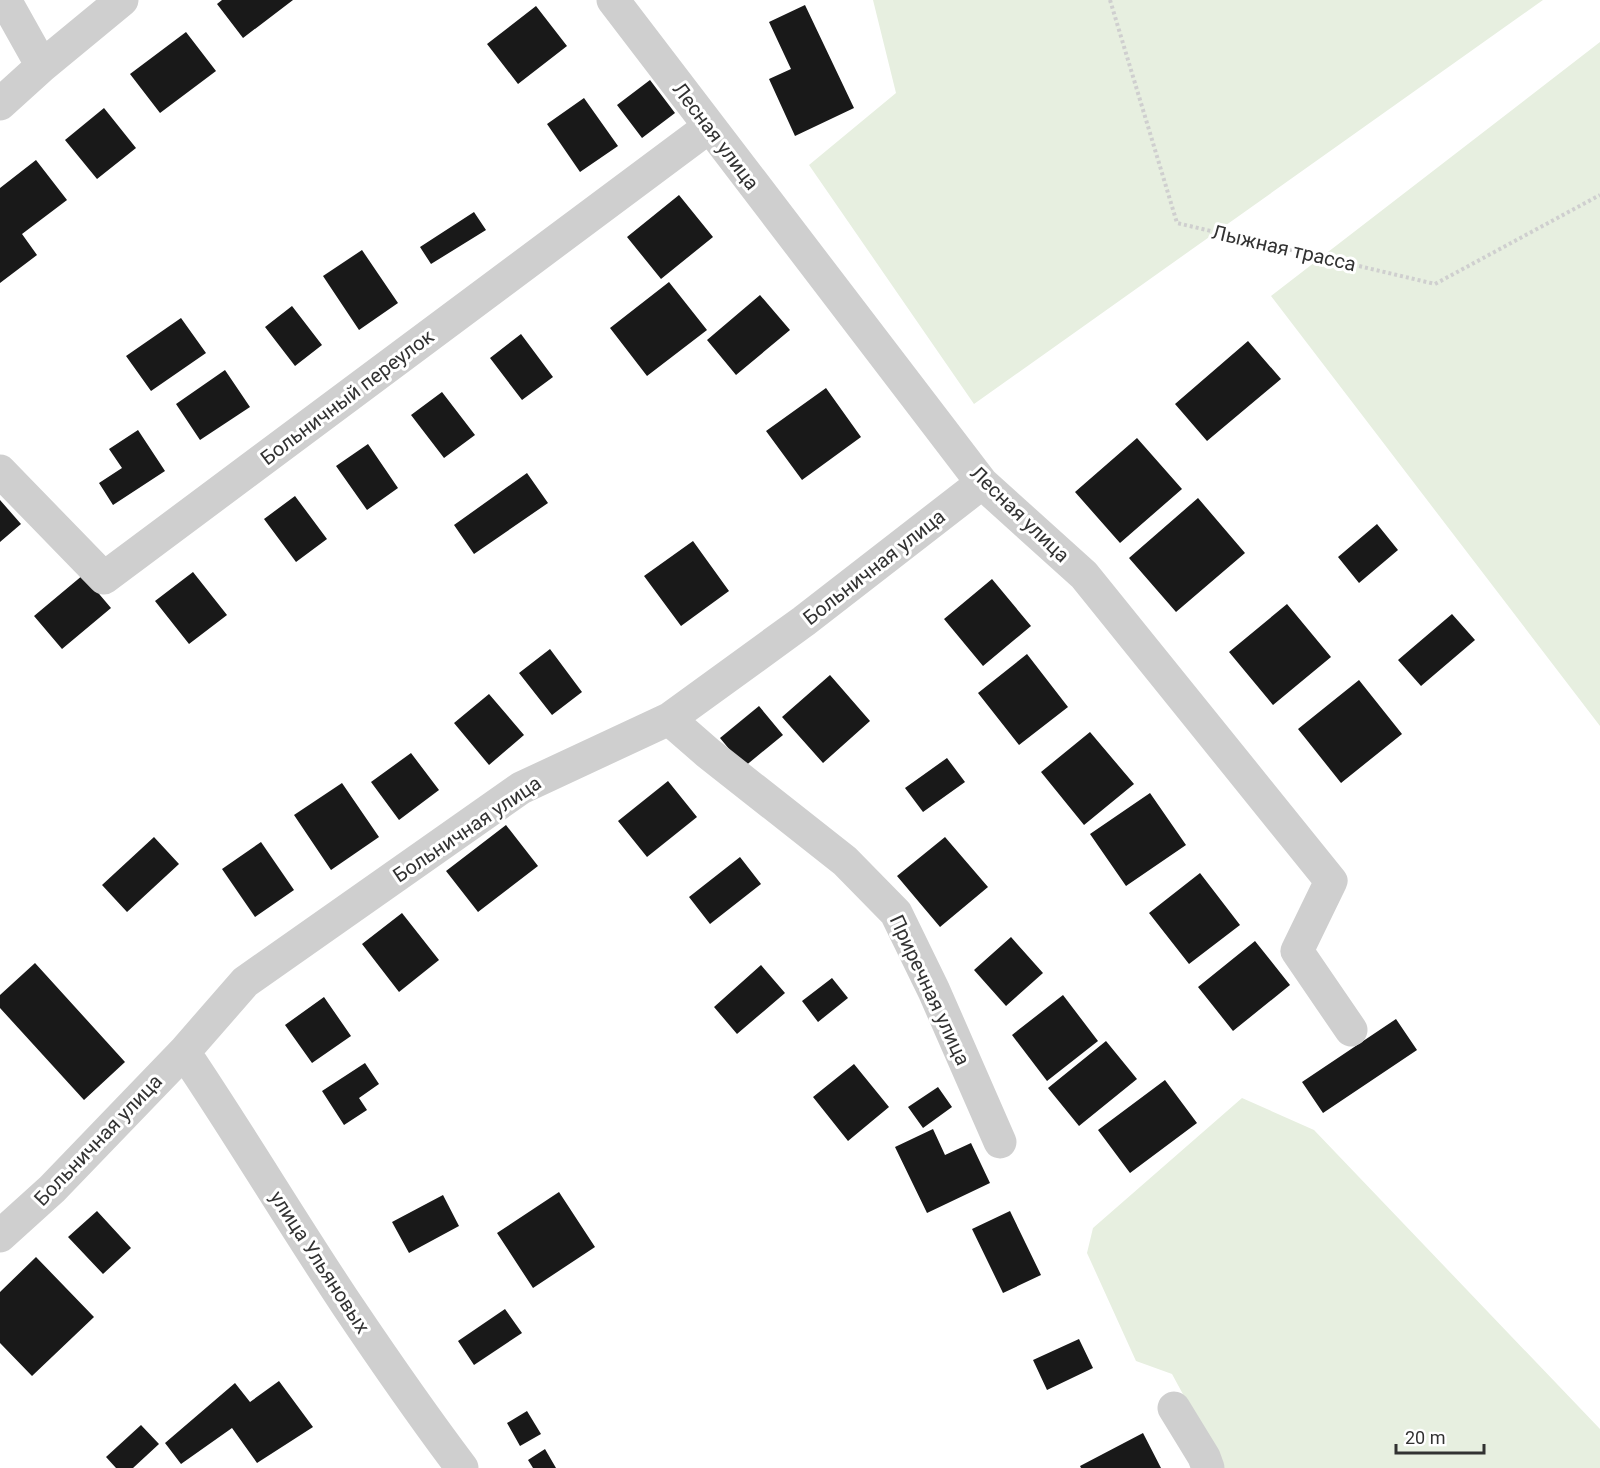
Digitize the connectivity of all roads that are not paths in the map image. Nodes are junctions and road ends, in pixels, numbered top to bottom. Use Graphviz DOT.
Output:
graph roads {
  1 [pos="5,0"];
  2 [pos="122,0"];
  3 [pos="613,0"];
  4 [pos="42,66"];
  5 [pos="0,104"];
  6 [pos="709,127"];
  7 [pos="0,471"];
  8 [pos="982,483"];
  9 [pos="669,719"];
  10 [pos="1351,1030"];
  11 [pos="184,1052"];
  12 [pos="1000,1143"];
  13 [pos="0,1236"];
  14 [pos="1174,1408"];
  15 [pos="462,1468"];
  16 [pos="1208,1468"];
  1 -- 4 [label="street"];
  2 -- 4 [label="street"];
  3 -- 6 [label="street, Лесная улица"];
  4 -- 5 [label="street"];
  6 -- 7 [label="street, Больничный переулок"];
  6 -- 8 [label="street, Лесная улица"];
  8 -- 9 [label="street, Больничная улица"];
  8 -- 10 [label="street, Лесная улица"];
  9 -- 11 [label="street, Больничная улица"];
  9 -- 12 [label="street, Приречная улица"];
  11 -- 13 [label="street, Больничная улица"];
  11 -- 15 [label="street, улица Ульяновых"];
  14 -- 16 [label="street"];
}
